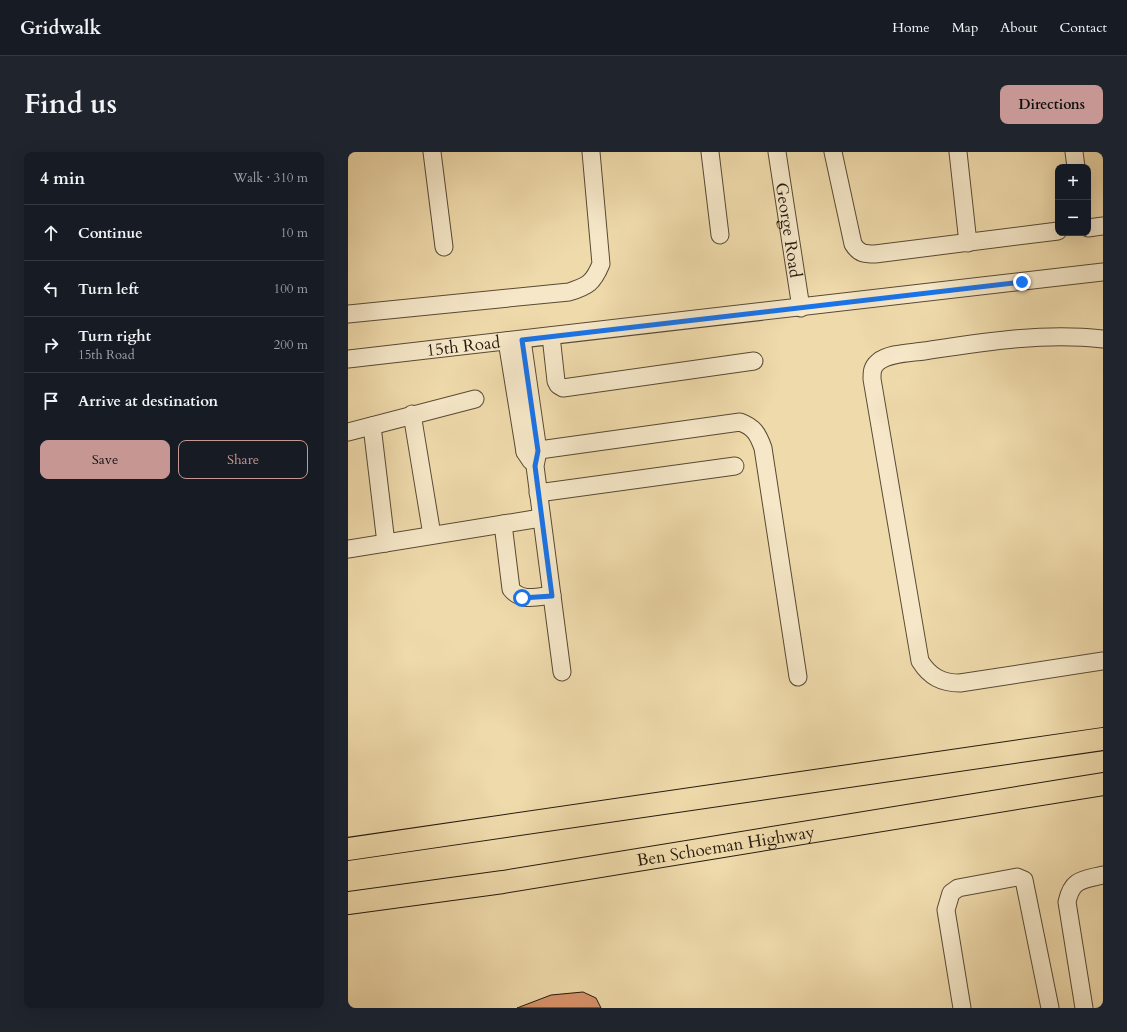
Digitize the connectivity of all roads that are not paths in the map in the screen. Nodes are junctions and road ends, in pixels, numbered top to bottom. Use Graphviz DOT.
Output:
graph roads {
  1 [pos="432,152"];
  2 [pos="591,152"];
  3 [pos="710,152"];
  4 [pos="777,152"];
  5 [pos="833,152"];
  6 [pos="958,152"];
  7 [pos="1074,152"];
  8 [pos="1076,164"];
  9 [pos="1103,226"];
  10 [pos="1091,228"];
  11 [pos="1055,232"];
  12 [pos="720,235"];
  13 [pos="968,243"];
  14 [pos="444,247"];
  15 [pos="1103,272"];
  16 [pos="801,308"];
  17 [pos="348,314"];
  18 [pos="1103,329"];
  19 [pos="550,336"];
  20 [pos="1053,336"];
  21 [pos="1103,339"];
  22 [pos="514,340"];
  23 [pos="348,359"];
  24 [pos="754,361"];
  25 [pos="475,399"];
  26 [pos="412,414"];
  27 [pos="372,426"];
  28 [pos="348,432"];
  29 [pos="533,456"];
  30 [pos="734,466"];
  31 [pos="538,493"];
  32 [pos="541,518"];
  33 [pos="503,524"];
  34 [pos="432,535"];
  35 [pos="386,542"];
  36 [pos="348,549"];
  37 [pos="552,596"];
  38 [pos="1103,661"];
  39 [pos="562,672"];
  40 [pos="798,677"];
  41 [pos="1103,739"];
  42 [pos="1103,784"];
  43 [pos="348,849"];
  44 [pos="1103,875"];
  45 [pos="348,903"];
  46 [pos="962,1008"];
  47 [pos="1050,1008"];
  48 [pos="1084,1008"];
  1 -- 14 [label="street"];
  2 -- 17 [label="street"];
  3 -- 12 [label="street"];
  4 -- 16 [label="street, George Road"];
  5 -- 13 [label="street"];
  6 -- 13 [label="street"];
  7 -- 8 [label="street"];
  9 -- 10 [label="street"];
  11 -- 13 [label="street"];
  15 -- 16 [label="street, 15th Road"];
  16 -- 19 [label="street, 15th Road"];
  18 -- 20 [label="street"];
  19 -- 22 [label="street, 15th Road"];
  19 -- 24 [label="street"];
  20 -- 21 [label="street"];
  20 -- 38 [label="street"];
  22 -- 23 [label="street, 15th Road"];
  22 -- 29 [label="street"];
  25 -- 26 [label="street"];
  26 -- 27 [label="street"];
  26 -- 34 [label="street"];
  27 -- 28 [label="street"];
  27 -- 35 [label="street"];
  29 -- 31 [label="street"];
  29 -- 40 [label="street"];
  30 -- 31 [label="street"];
  31 -- 32 [label="street"];
  32 -- 33 [label="street"];
  32 -- 37 [label="street"];
  33 -- 34 [label="street"];
  33 -- 37 [label="street"];
  34 -- 35 [label="street"];
  35 -- 36 [label="street"];
  37 -- 39 [label="street"];
  41 -- 43 [label="highway"];
  42 -- 45 [label="highway, Ben Schoeman Highway"];
  44 -- 48 [label="street"];
  46 -- 47 [label="street"];
}
